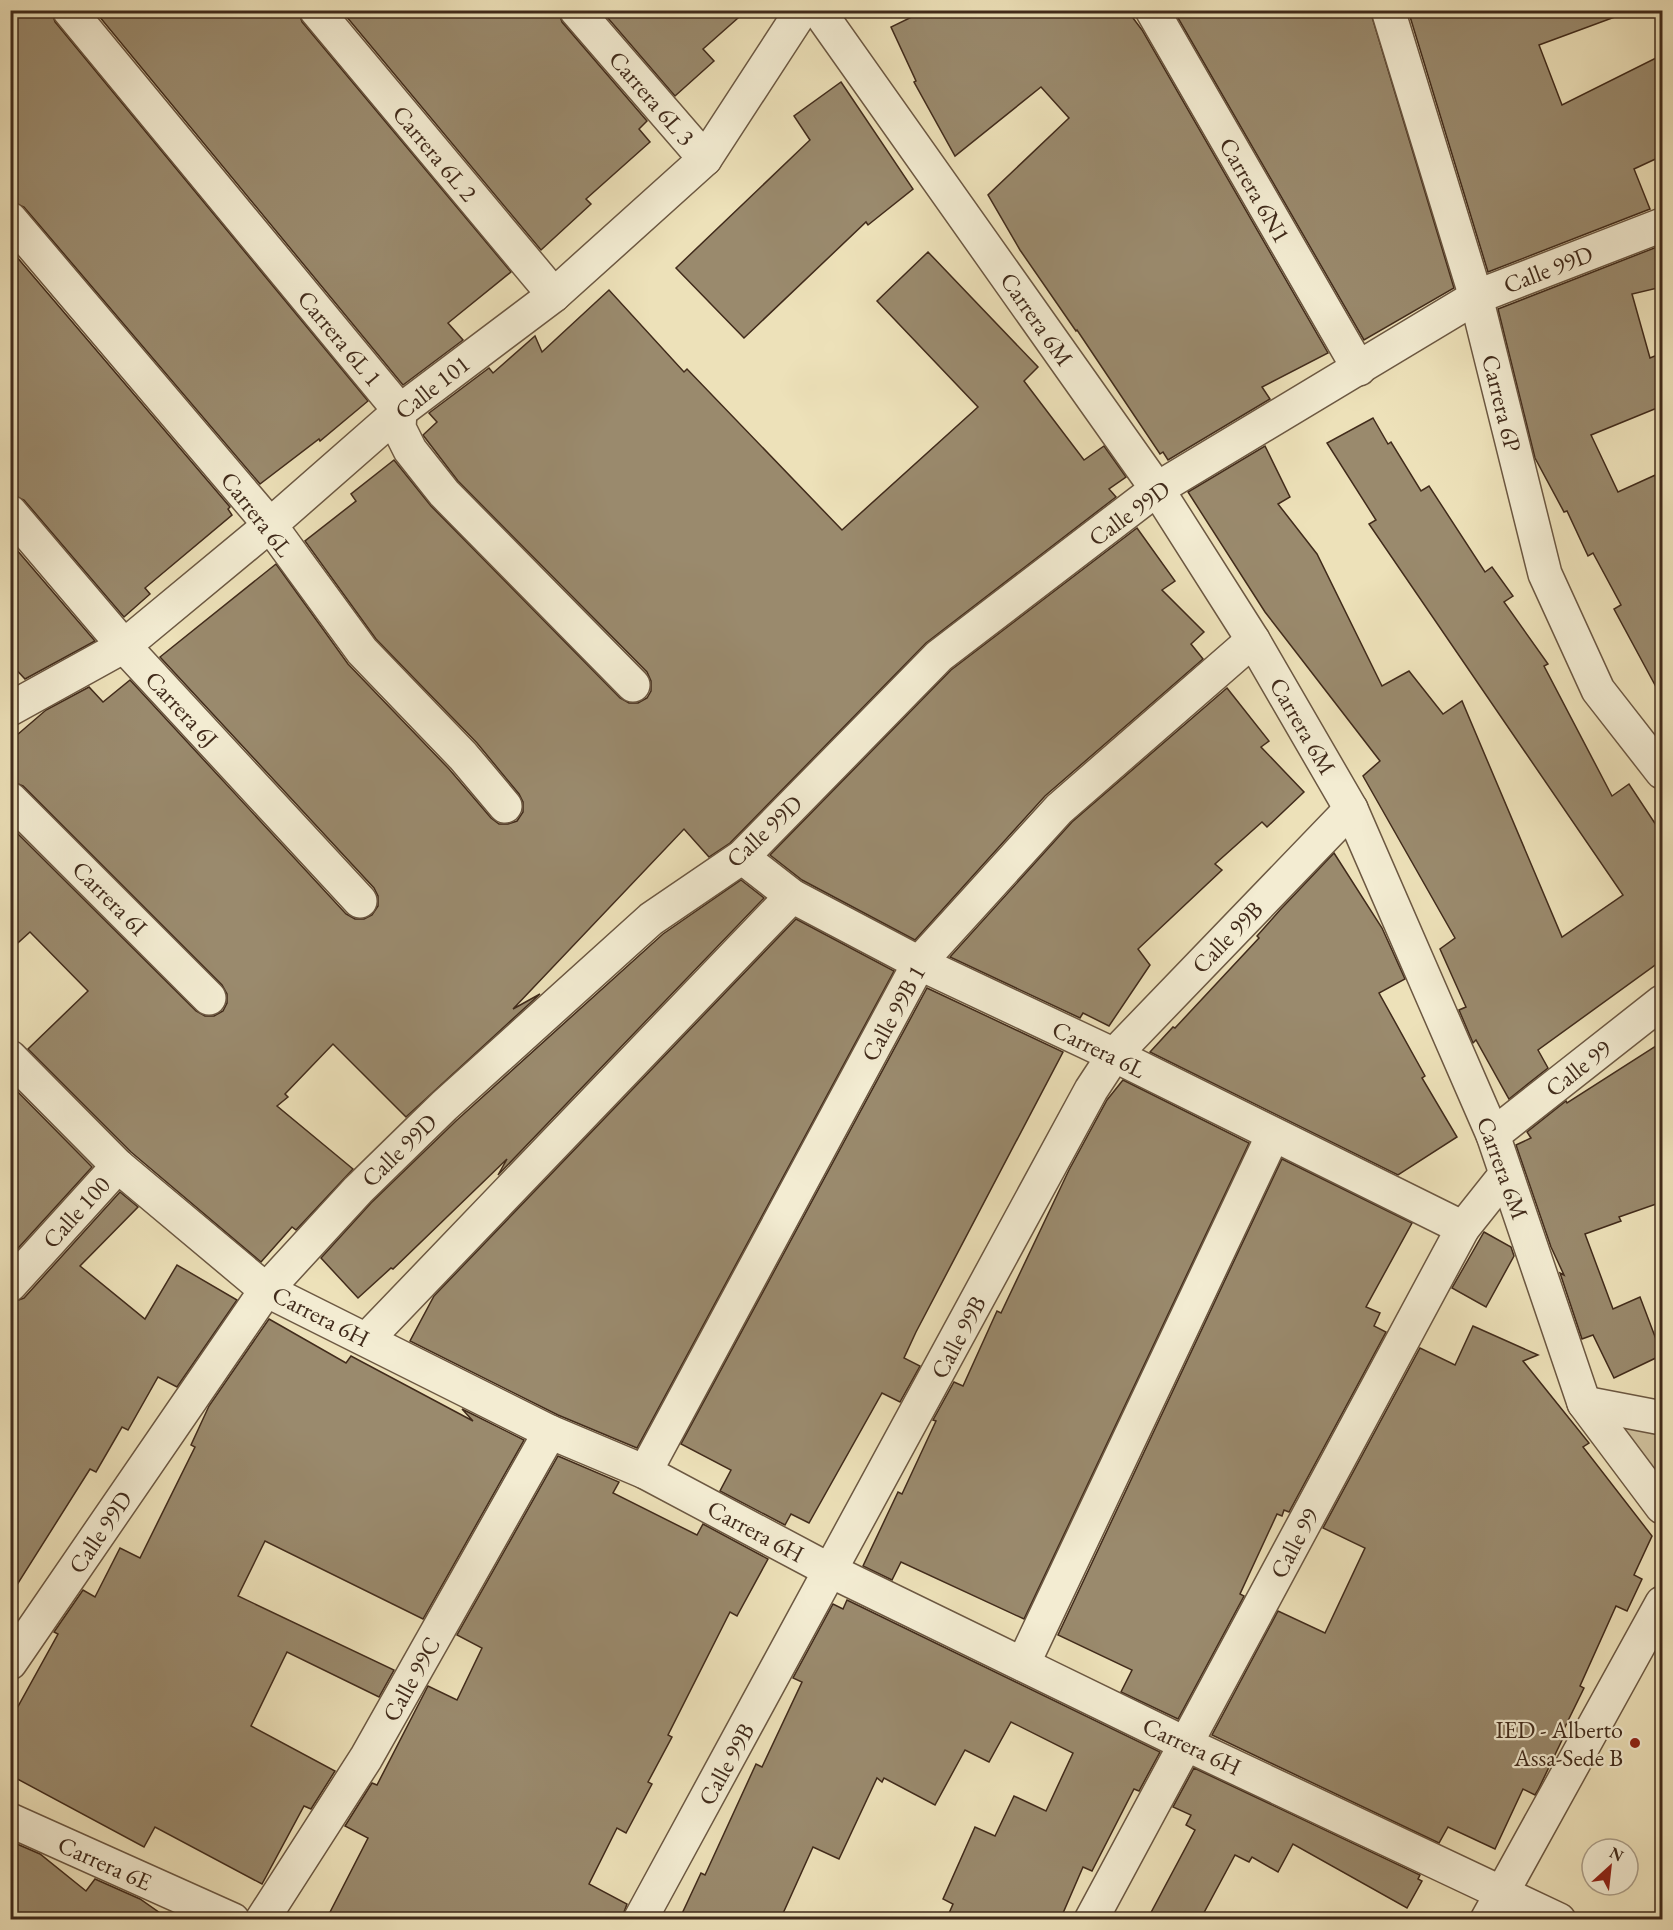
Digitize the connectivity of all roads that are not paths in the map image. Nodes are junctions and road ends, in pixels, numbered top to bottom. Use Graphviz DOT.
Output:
graph roads {
  1 [pos="69,10"];
  2 [pos="316,10"];
  3 [pos="576,10"];
  4 [pos="802,10"];
  5 [pos="818,10"];
  6 [pos="1152,10"];
  7 [pos="1388,10"];
  8 [pos="705,159"];
  9 [pos="10,219"];
  10 [pos="1662,225"];
  11 [pos="554,295"];
  12 [pos="1476,297"];
  13 [pos="1359,369"];
  14 [pos="400,411"];
  15 [pos="1157,489"];
  16 [pos="10,512"];
  17 [pos="270,525"];
  18 [pos="1253,640"];
  19 [pos="124,646"];
  20 [pos="633,685"];
  21 [pos="10,709"];
  22 [pos="1662,772"];
  23 [pos="10,799"];
  24 [pos="505,806"];
  25 [pos="1351,809"];
  26 [pos="742,857"];
  27 [pos="792,896"];
  28 [pos="360,901"];
  29 [pos="919,963"];
  30 [pos="209,998"];
  31 [pos="1662,1002"];
  32 [pos="1114,1055"];
  33 [pos="10,1057"];
  34 [pos="1273,1135"];
  35 [pos="1493,1135"];
  36 [pos="118,1166"];
  37 [pos="1506,1174"];
  38 [pos="1463,1228"];
  39 [pos="10,1285"];
  40 [pos="266,1290"];
  41 [pos="367,1339"];
  42 [pos="1584,1403"];
  43 [pos="1662,1418"];
  44 [pos="550,1432"];
  45 [pos="645,1472"];
  46 [pos="1662,1507"];
  47 [pos="831,1572"];
  48 [pos="1662,1603"];
  49 [pos="10,1663"];
  50 [pos="1023,1665"];
  51 [pos="1186,1744"];
  52 [pos="10,1820"];
  53 [pos="1502,1891"];
  54 [pos="233,1920"];
  55 [pos="262,1920"];
  56 [pos="640,1920"];
  57 [pos="1091,1920"];
  58 [pos="1487,1920"];
  59 [pos="1559,1920"];
  1 -- 14 [label="street, Carrera 6L 1"];
  2 -- 11 [label="street, Carrera 6L 2"];
  3 -- 8 [label="street, Carrera 6L 3"];
  4 -- 8 [label="street, Calle 101"];
  5 -- 15 [label="street, Carrera 6M"];
  6 -- 13 [label="street, Carrera 6N1"];
  7 -- 12 [label="street, Carrera 6P"];
  8 -- 11 [label="street, Calle 101"];
  9 -- 17 [label="street, Carrera 6L"];
  10 -- 12 [label="street, Calle 99D"];
  11 -- 14 [label="street, Calle 101"];
  12 -- 13 [label="street, Calle 99D"];
  12 -- 22 [label="street, Carrera 6P"];
  13 -- 15 [label="street, Calle 99D"];
  14 -- 17 [label="street, Calle 101"];
  14 -- 20 [label="street"];
  15 -- 18 [label="street, Carrera 6M"];
  15 -- 26 [label="street, Calle 99D"];
  16 -- 19 [label="street, Carrera 6J"];
  17 -- 19 [label="street, Calle 101"];
  17 -- 24 [label="street, Carrera 6L"];
  18 -- 25 [label="street, Carrera 6M"];
  18 -- 29 [label="street, Calle 99B 1"];
  19 -- 21 [label="street, Calle 101"];
  19 -- 28 [label="street, Carrera 6J"];
  23 -- 30 [label="street, Carrera 6I"];
  25 -- 32 [label="street, Calle 99B"];
  25 -- 35 [label="street, Carrera 6M"];
  26 -- 27 [label="street, Carrera 6L"];
  26 -- 40 [label="street, Calle 99D"];
  27 -- 29 [label="street, Carrera 6L"];
  27 -- 41 [label="street"];
  29 -- 32 [label="street, Carrera 6L"];
  29 -- 45 [label="street, Calle 99B 1"];
  31 -- 35 [label="street, Calle 99"];
  32 -- 34 [label="street, Carrera 6L"];
  32 -- 47 [label="street, Calle 99B"];
  33 -- 36 [label="street, Carrera 6H"];
  34 -- 38 [label="street, Carrera 6L"];
  34 -- 50 [label="street"];
  35 -- 37 [label="street, Carrera 6M"];
  36 -- 39 [label="street, Calle 100"];
  36 -- 40 [label="street, Carrera 6H"];
  37 -- 38 [label="street, Calle 99"];
  37 -- 42 [label="street, Carrera 6M"];
  38 -- 51 [label="street, Calle 99"];
  40 -- 41 [label="street, Carrera 6H"];
  40 -- 49 [label="street, Calle 99D"];
  41 -- 44 [label="street, Carrera 6H"];
  42 -- 43 [label="street"];
  42 -- 46 [label="street, Carrera 6M"];
  44 -- 45 [label="street, Carrera 6H"];
  44 -- 55 [label="street, Calle 99C"];
  45 -- 47 [label="street, Carrera 6H"];
  47 -- 50 [label="street, Carrera 6H"];
  47 -- 56 [label="street, Calle 99B"];
  48 -- 53 [label="street"];
  50 -- 51 [label="street, Carrera 6H"];
  51 -- 53 [label="street, Carrera 6H"];
  51 -- 57 [label="street, Calle 99"];
  52 -- 54 [label="street, Carrera 6E"];
  53 -- 58 [label="street"];
  53 -- 59 [label="street, Carrera 6H"];
}
